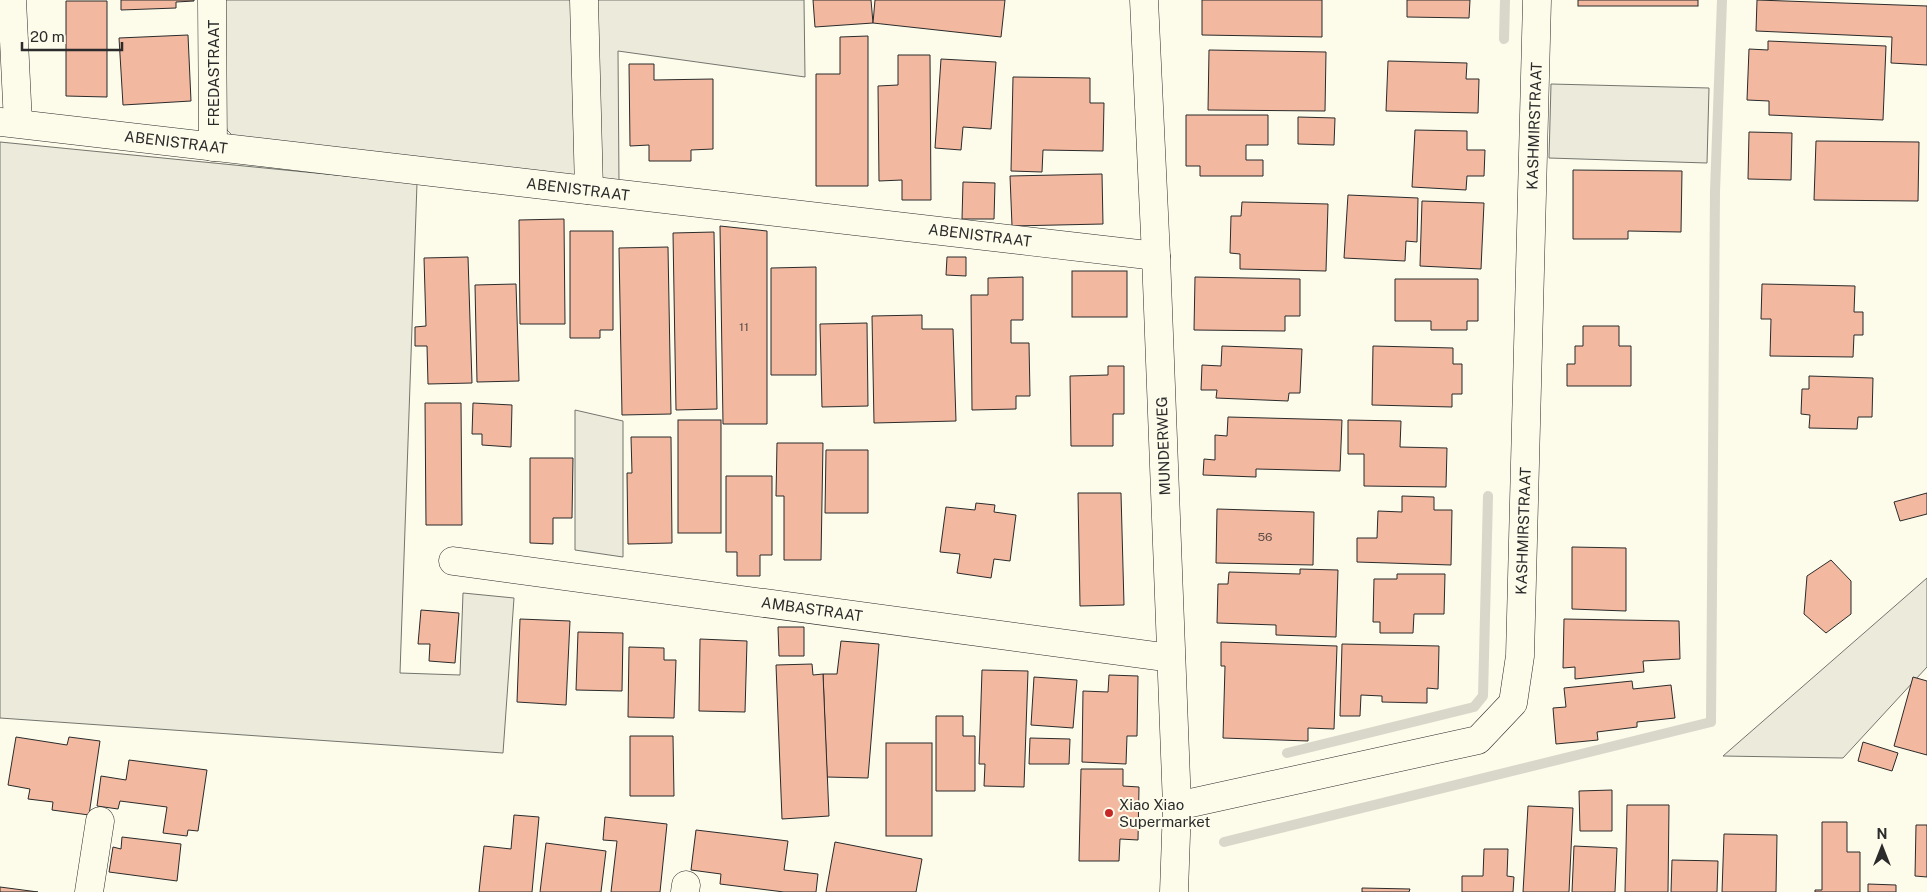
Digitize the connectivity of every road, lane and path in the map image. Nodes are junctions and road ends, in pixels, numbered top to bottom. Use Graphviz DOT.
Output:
graph roads {
  1 [pos="12,0"];
  2 [pos="212,0"];
  3 [pos="584,0"];
  4 [pos="1144,0"];
  5 [pos="1537,0"];
  6 [pos="9,123"];
  7 [pos="213,147"];
  8 [pos="589,190"];
  9 [pos="1156,256"];
  10 [pos="453,560"];
  11 [pos="1171,658"];
  12 [pos="1177,806"];
  13 [pos="100,821"];
  14 [pos="89,892"];
  15 [pos="1174,892"];
  1 -- 6 [label="street"];
  2 -- 7 [label="street, FREDASTRAAT"];
  3 -- 8 [label="street"];
  4 -- 9 [label="street, MUNDERWEG"];
  5 -- 12 [label="street, KASHMIRSTRAAT"];
  6 -- 7 [label="street, ABENISTRAAT"];
  7 -- 8 [label="street, ABENISTRAAT"];
  8 -- 9 [label="street, ABENISTRAAT"];
  9 -- 11 [label="street, MUNDERWEG"];
  10 -- 11 [label="street, AMBASTRAAT"];
  11 -- 12 [label="street, MUNDERWEG"];
  12 -- 15 [label="street, MUNDERWEG"];
  13 -- 14 [label="street"];
}
